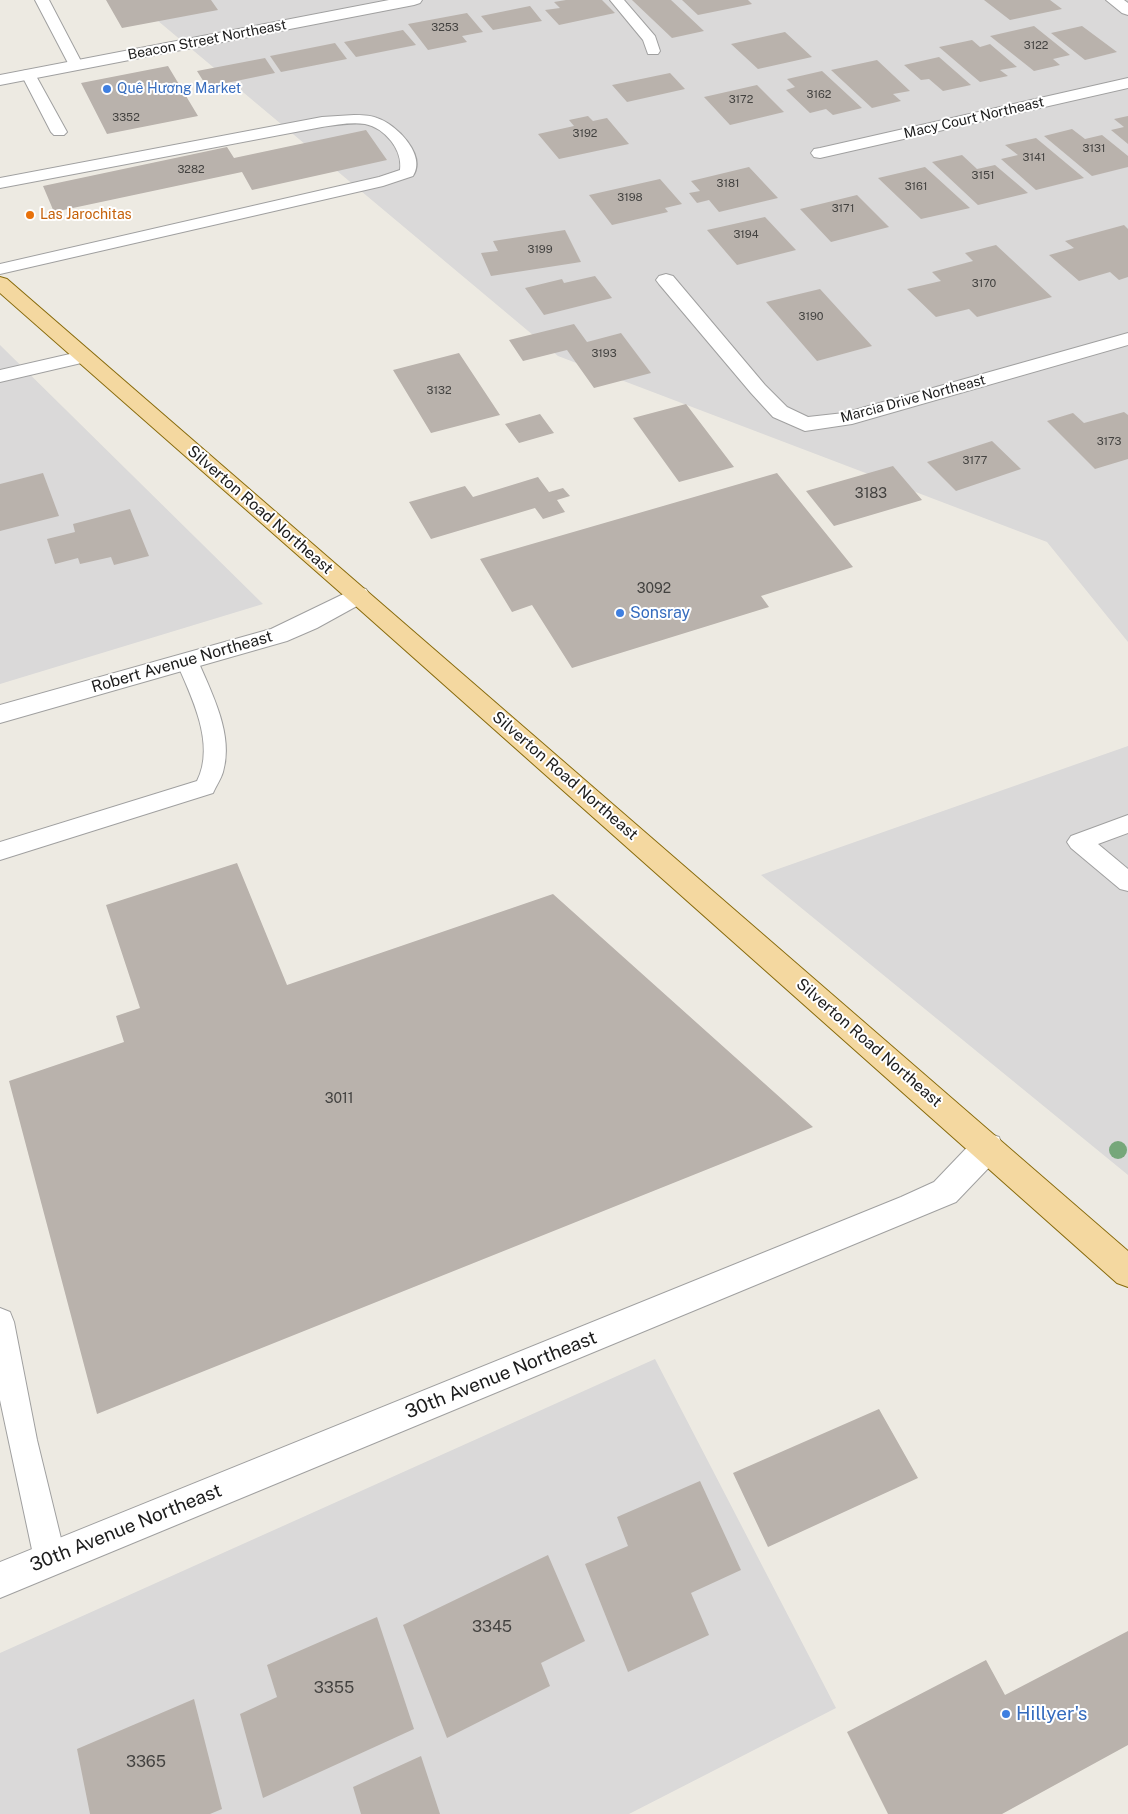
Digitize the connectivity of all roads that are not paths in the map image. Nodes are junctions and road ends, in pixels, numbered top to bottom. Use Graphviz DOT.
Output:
graph roads {
  1 [pos="42,0"];
  2 [pos="414,0"];
  3 [pos="617,0"];
  4 [pos="1114,0"];
  5 [pos="1128,10"];
  6 [pos="653,52"];
  7 [pos="76,65"];
  8 [pos="28,74"];
  9 [pos="0,80"];
  10 [pos="1128,83"];
  11 [pos="58,132"];
  12 [pos="820,153"];
  13 [pos="0,183"];
  14 [pos="0,269"];
  15 [pos="666,280"];
  16 [pos="0,283"];
  17 [pos="1128,339"];
  18 [pos="82,357"];
  19 [pos="0,376"];
  20 [pos="358,595"];
  21 [pos="187,661"];
  22 [pos="0,714"];
  23 [pos="1128,824"];
  24 [pos="0,851"];
  25 [pos="1128,882"];
  26 [pos="988,1148"];
  27 [pos="1128,1272"];
  28 [pos="0,1322"];
  29 [pos="5,1379"];
  30 [pos="50,1559"];
  31 [pos="0,1580"];
  1 -- 7 [label="lane"];
  2 -- 7 [label="street, Beacon Street Northeast"];
  3 -- 6 [label="lane"];
  4 -- 5 [label="street"];
  7 -- 8 [label="street, Beacon Street Northeast"];
  8 -- 9 [label="street, Beacon Street Northeast"];
  8 -- 11 [label="lane"];
  10 -- 12 [label="street, Macy Court Northeast"];
  13 -- 14 [label="lane"];
  15 -- 17 [label="street, Marcia Drive Northeast"];
  16 -- 18 [label="main road, Silverton Road Northeast"];
  18 -- 19 [label="street"];
  18 -- 20 [label="main road, Silverton Road Northeast"];
  20 -- 21 [label="street, Robert Avenue Northeast"];
  20 -- 26 [label="main road, Silverton Road Northeast"];
  21 -- 22 [label="street, Robert Avenue Northeast"];
  21 -- 24 [label="lane"];
  23 -- 25 [label="lane"];
  26 -- 27 [label="main road, Silverton Road Northeast"];
  26 -- 30 [label="street, 30th Avenue Northeast"];
  28 -- 29 [label="lane"];
  29 -- 30 [label="lane"];
  30 -- 31 [label="street, 30th Avenue Northeast"];
}
